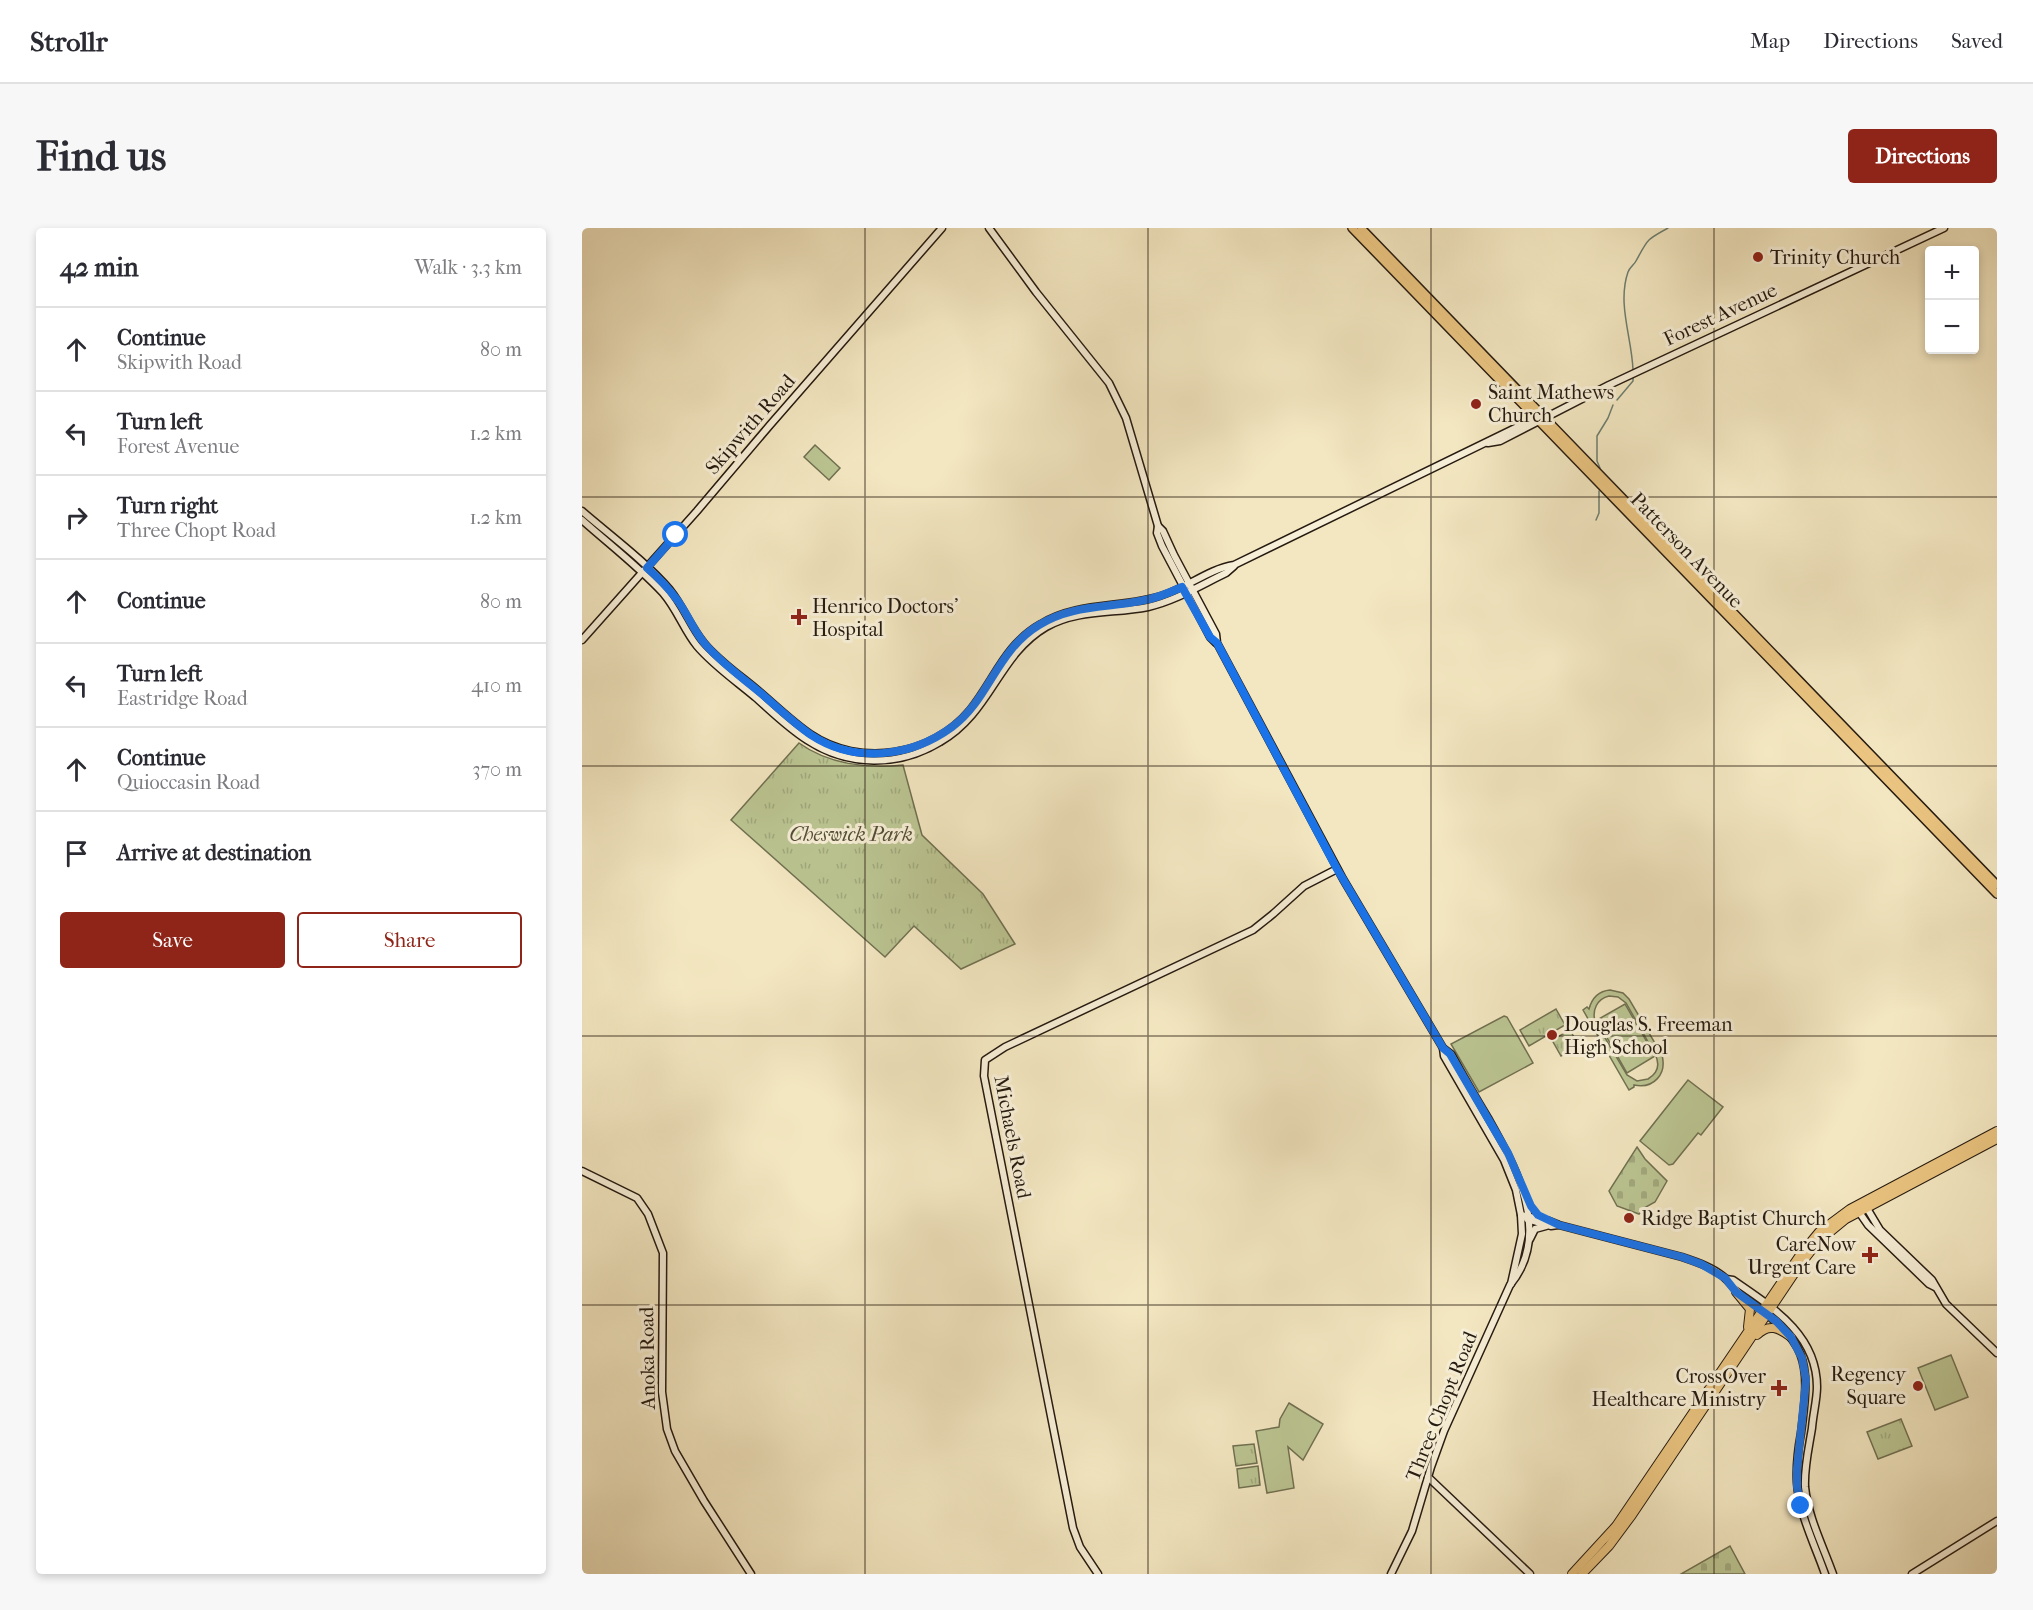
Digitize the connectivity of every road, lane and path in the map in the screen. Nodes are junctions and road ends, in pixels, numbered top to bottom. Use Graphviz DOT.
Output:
graph roads {
  1 [pos="942,228"];
  2 [pos="989,228"];
  3 [pos="1352,228"];
  4 [pos="1361,228"];
  5 [pos="1944,228"];
  6 [pos="1540,419"];
  7 [pos="582,511"];
  8 [pos="582,520"];
  9 [pos="645,571"];
  10 [pos="1187,588"];
  11 [pos="582,640"];
  12 [pos="1337,869"];
  13 [pos="1997,885"];
  14 [pos="1997,894"];
  15 [pos="1443,1048"];
  16 [pos="1997,1131"];
  17 [pos="1997,1138"];
  18 [pos="582,1170"];
  19 [pos="1523,1188"];
  20 [pos="1863,1207"];
  21 [pos="1526,1217"];
  22 [pos="1549,1223"];
  23 [pos="1528,1242"];
  24 [pos="1725,1278"];
  25 [pos="1510,1285"];
  26 [pos="1736,1292"];
  27 [pos="1767,1309"];
  28 [pos="1747,1332"];
  29 [pos="1791,1337"];
  30 [pos="1745,1347"];
  31 [pos="1997,1353"];
  32 [pos="1428,1477"];
  33 [pos="1997,1521"];
  34 [pos="751,1574"];
  35 [pos="1098,1574"];
  36 [pos="1391,1574"];
  37 [pos="1530,1574"];
  38 [pos="1572,1574"];
  39 [pos="1582,1574"];
  40 [pos="1825,1574"];
  41 [pos="1833,1574"];
  42 [pos="1912,1574"];
  1 -- 9 [label="main road, Skipwith Road"];
  2 -- 10 [label="main road, Three Chopt Road"];
  3 -- 6 [label="main road, Patterson Avenue"];
  4 -- 6 [label="main road, Patterson Avenue"];
  5 -- 6 [label="main road, Forest Avenue"];
  6 -- 10 [label="main road, Forest Avenue"];
  6 -- 13 [label="main road, Patterson Avenue"];
  6 -- 14 [label="main road, Patterson Avenue"];
  7 -- 9 [label="main road, Forest Avenue"];
  8 -- 9 [label="main road, Forest Avenue"];
  9 -- 10 [label="main road, Forest Avenue"];
  9 -- 11 [label="main road, Skipwith Road"];
  10 -- 12 [label="main road, Three Chopt Road"];
  12 -- 15 [label="main road, Three Chopt Road"];
  12 -- 35 [label="main road, Michaels Road"];
  15 -- 19 [label="main road, Three Chopt Road"];
  15 -- 21 [label="main road, Three Chopt Road"];
  16 -- 20 [label="highway"];
  17 -- 20 [label="highway"];
  18 -- 34 [label="main road, Anoka Road"];
  19 -- 21 [label="main road, Three Chopt Road"];
  19 -- 22 [label="main road"];
  20 -- 27 [label="highway"];
  20 -- 31 [label="main road"];
  21 -- 22 [label="main road"];
  21 -- 23 [label="main road, Three Chopt Road"];
  21 -- 25 [label="main road, Three Chopt Road"];
  22 -- 23 [label="main road"];
  22 -- 24 [label="main road"];
  23 -- 25 [label="main road, Three Chopt Road"];
  24 -- 26 [label="main road"];
  24 -- 27 [label="main road"];
  25 -- 32 [label="main road, Three Chopt Road"];
  26 -- 27 [label="main road"];
  26 -- 28 [label="highway"];
  27 -- 28 [label="highway"];
  27 -- 29 [label="main road"];
  27 -- 30 [label="highway"];
  27 -- 41 [label="main road"];
  28 -- 38 [label="highway"];
  29 -- 30 [label="highway"];
  29 -- 40 [label="main road"];
  30 -- 39 [label="highway"];
  32 -- 36 [label="main road, Three Chopt Road"];
  32 -- 37 [label="main road"];
  33 -- 42 [label="main road"];
}
